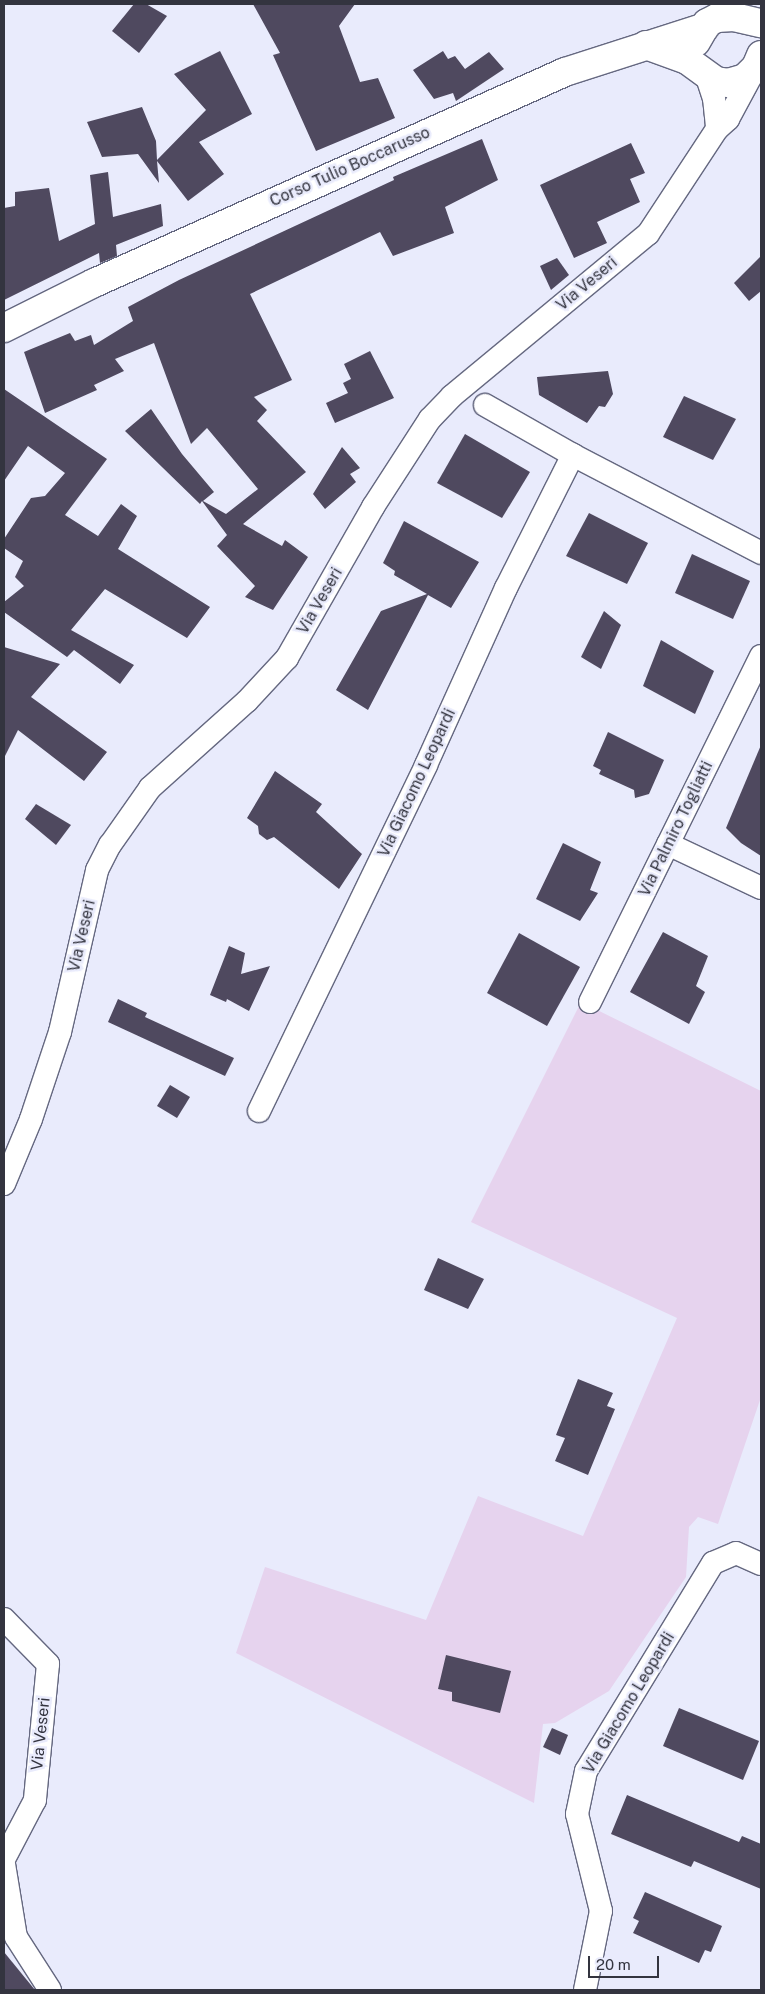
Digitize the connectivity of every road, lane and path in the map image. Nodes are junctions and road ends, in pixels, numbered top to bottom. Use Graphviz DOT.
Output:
graph roads {
  1 [pos="756,19"];
  2 [pos="705,27"];
  3 [pos="646,44"];
  4 [pos="759,60"];
  5 [pos="706,74"];
  6 [pos="717,129"];
  7 [pos="4,328"];
  8 [pos="485,405"];
  9 [pos="573,455"];
  10 [pos="761,553"];
  11 [pos="761,656"];
  12 [pos="668,844"];
  13 [pos="761,888"];
  14 [pos="590,1002"];
  15 [pos="260,1111"];
  16 [pos="4,1184"];
  17 [pos="761,1564"];
  18 [pos="4,1619"];
  19 [pos="4,1859"];
  20 [pos="4,1864"];
  21 [pos="50,1990"];
  22 [pos="584,1990"];
  1 -- 2 [label="street"];
  1 -- 4 [label="street"];
  2 -- 3 [label="street, Corso Tulio Boccarusso"];
  2 -- 5 [label="street"];
  3 -- 5 [label="street"];
  3 -- 7 [label="street, Corso Tulio Boccarusso"];
  4 -- 5 [label="street"];
  4 -- 6 [label="street, Via Veseri"];
  5 -- 6 [label="street"];
  6 -- 16 [label="street, Via Veseri"];
  8 -- 9 [label="street"];
  9 -- 10 [label="street"];
  9 -- 15 [label="street, Via Giacomo Leopardi"];
  11 -- 12 [label="street, Via Palmiro Togliatti"];
  12 -- 13 [label="street"];
  12 -- 14 [label="street, Via Palmiro Togliatti"];
  17 -- 22 [label="street, Via Giacomo Leopardi"];
  18 -- 19 [label="street, Via Veseri"];
  20 -- 21 [label="street"];
}
